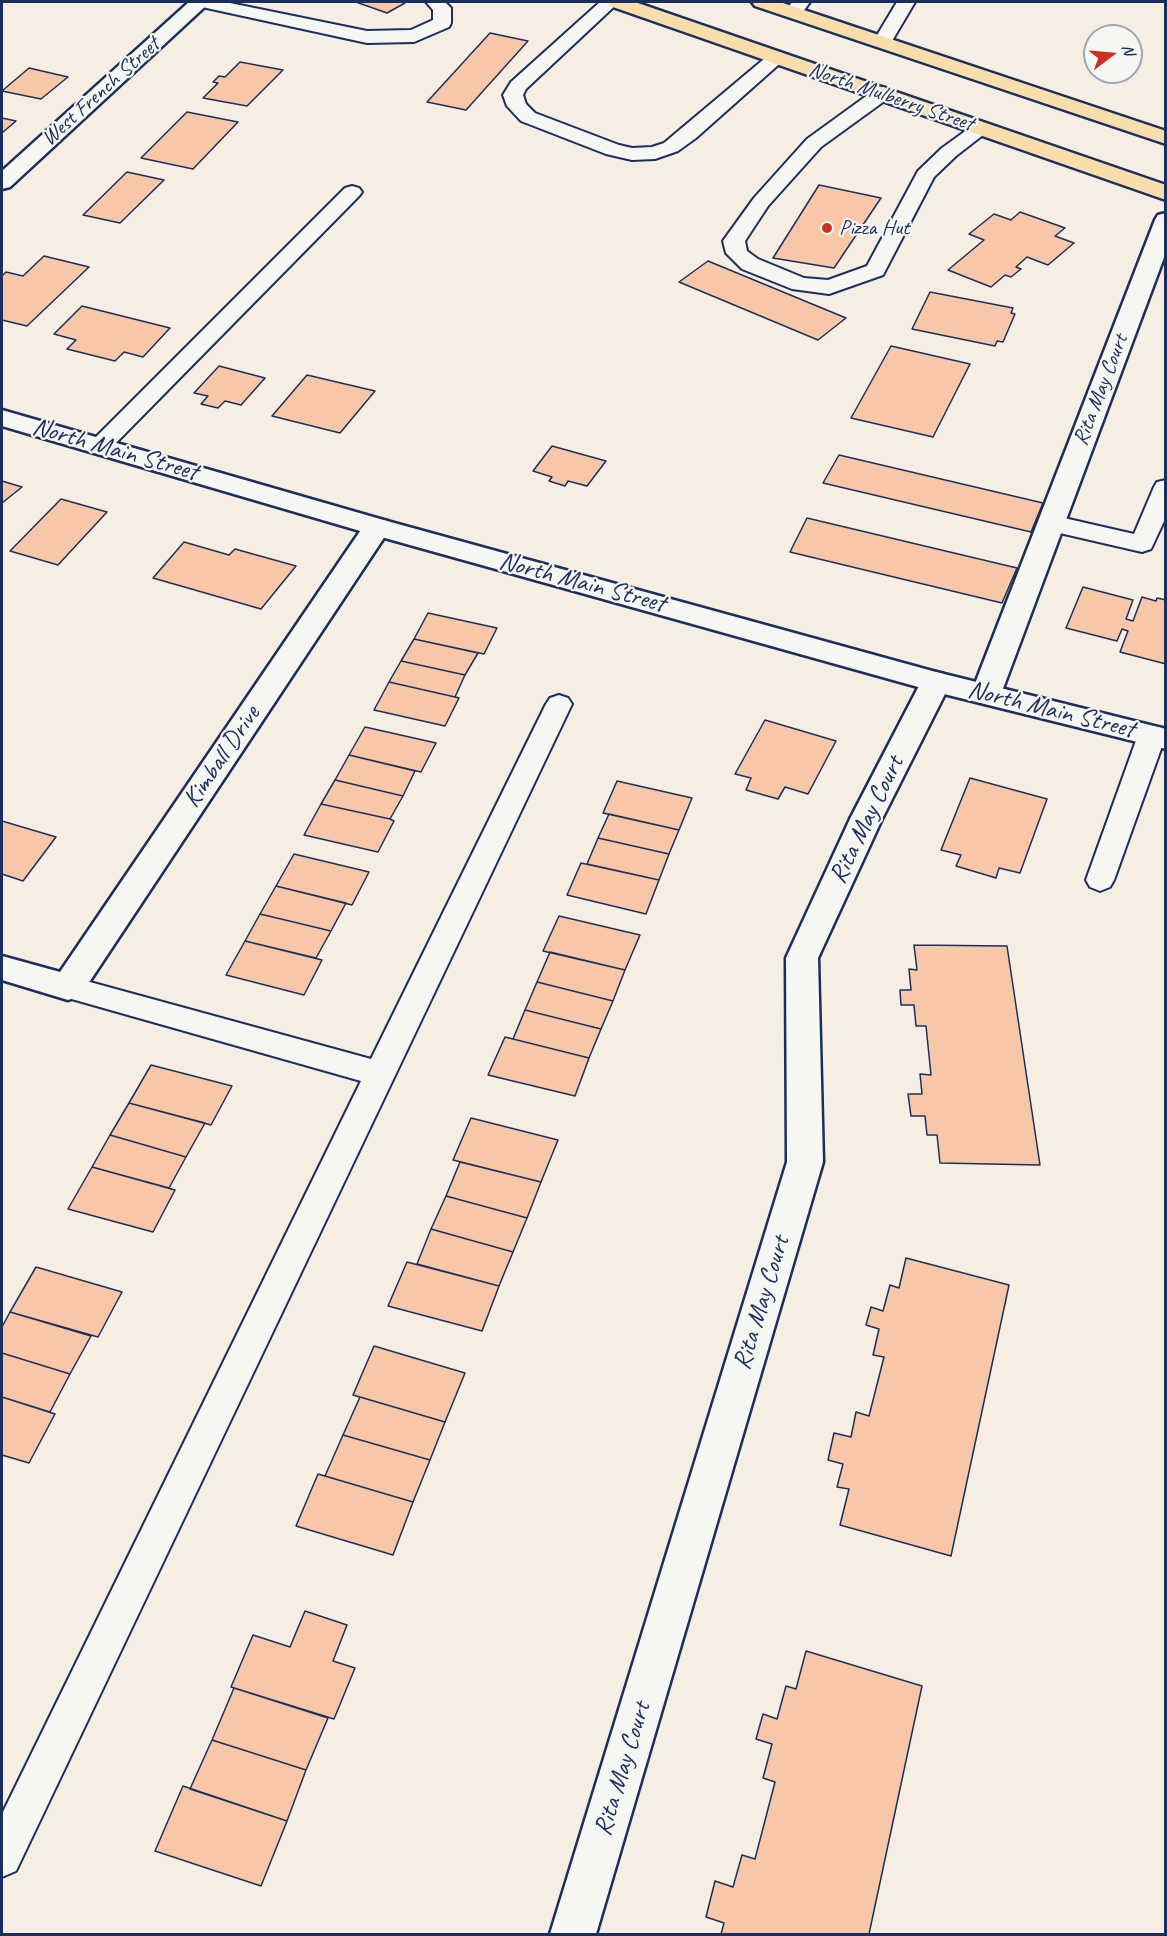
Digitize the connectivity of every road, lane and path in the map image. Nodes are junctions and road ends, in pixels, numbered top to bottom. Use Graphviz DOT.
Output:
graph roads {
  1 [pos="201,2"];
  2 [pos="289,2"];
  3 [pos="435,2"];
  4 [pos="610,2"];
  5 [pos="617,2"];
  6 [pos="762,2"];
  7 [pos="906,2"];
  8 [pos="798,7"];
  9 [pos="268,16"];
  10 [pos="882,42"];
  11 [pos="777,58"];
  12 [pos="883,93"];
  13 [pos="982,128"];
  14 [pos="1166,138"];
  15 [pos="2,182"];
  16 [pos="352,192"];
  17 [pos="1166,193"];
  18 [pos="1166,220"];
  19 [pos="2,418"];
  20 [pos="100,446"];
  21 [pos="1166,487"];
  22 [pos="1051,523"];
  23 [pos="377,526"];
  24 [pos="936,681"];
  25 [pos="986,694"];
  26 [pos="559,704"];
  27 [pos="1159,737"];
  28 [pos="1100,880"];
  29 [pos="2,968"];
  30 [pos="68,987"];
  31 [pos="380,1074"];
  32 [pos="2,1857"];
  33 [pos="573,1935"];
  1 -- 9 [label="lane"];
  1 -- 15 [label="street, West French Street"];
  2 -- 9 [label="lane"];
  3 -- 9 [label="lane"];
  4 -- 11 [label="lane"];
  5 -- 11 [label="main road, North Mulberry Street"];
  6 -- 8 [label="main road, North Mulberry Street"];
  7 -- 10 [label="lane"];
  8 -- 10 [label="main road, North Mulberry Street"];
  10 -- 14 [label="main road, North Mulberry Street"];
  11 -- 12 [label="main road, North Mulberry Street"];
  12 -- 13 [label="main road, North Mulberry Street"];
  12 -- 13 [label="lane"];
  13 -- 17 [label="main road, North Mulberry Street"];
  16 -- 20 [label="lane"];
  18 -- 22 [label="street, Rita May Court"];
  19 -- 20 [label="street, North Main Street"];
  20 -- 23 [label="street, North Main Street"];
  21 -- 22 [label="lane"];
  22 -- 25 [label="street, Rita May Court"];
  23 -- 24 [label="street, North Main Street"];
  23 -- 30 [label="street, Kimball Drive"];
  24 -- 25 [label="street, North Main Street"];
  24 -- 33 [label="street, Rita May Court"];
  25 -- 27 [label="street, North Main Street"];
  26 -- 31 [label="lane"];
  27 -- 28 [label="lane"];
  29 -- 30 [label="street"];
  30 -- 31 [label="lane"];
  31 -- 32 [label="lane"];
}
